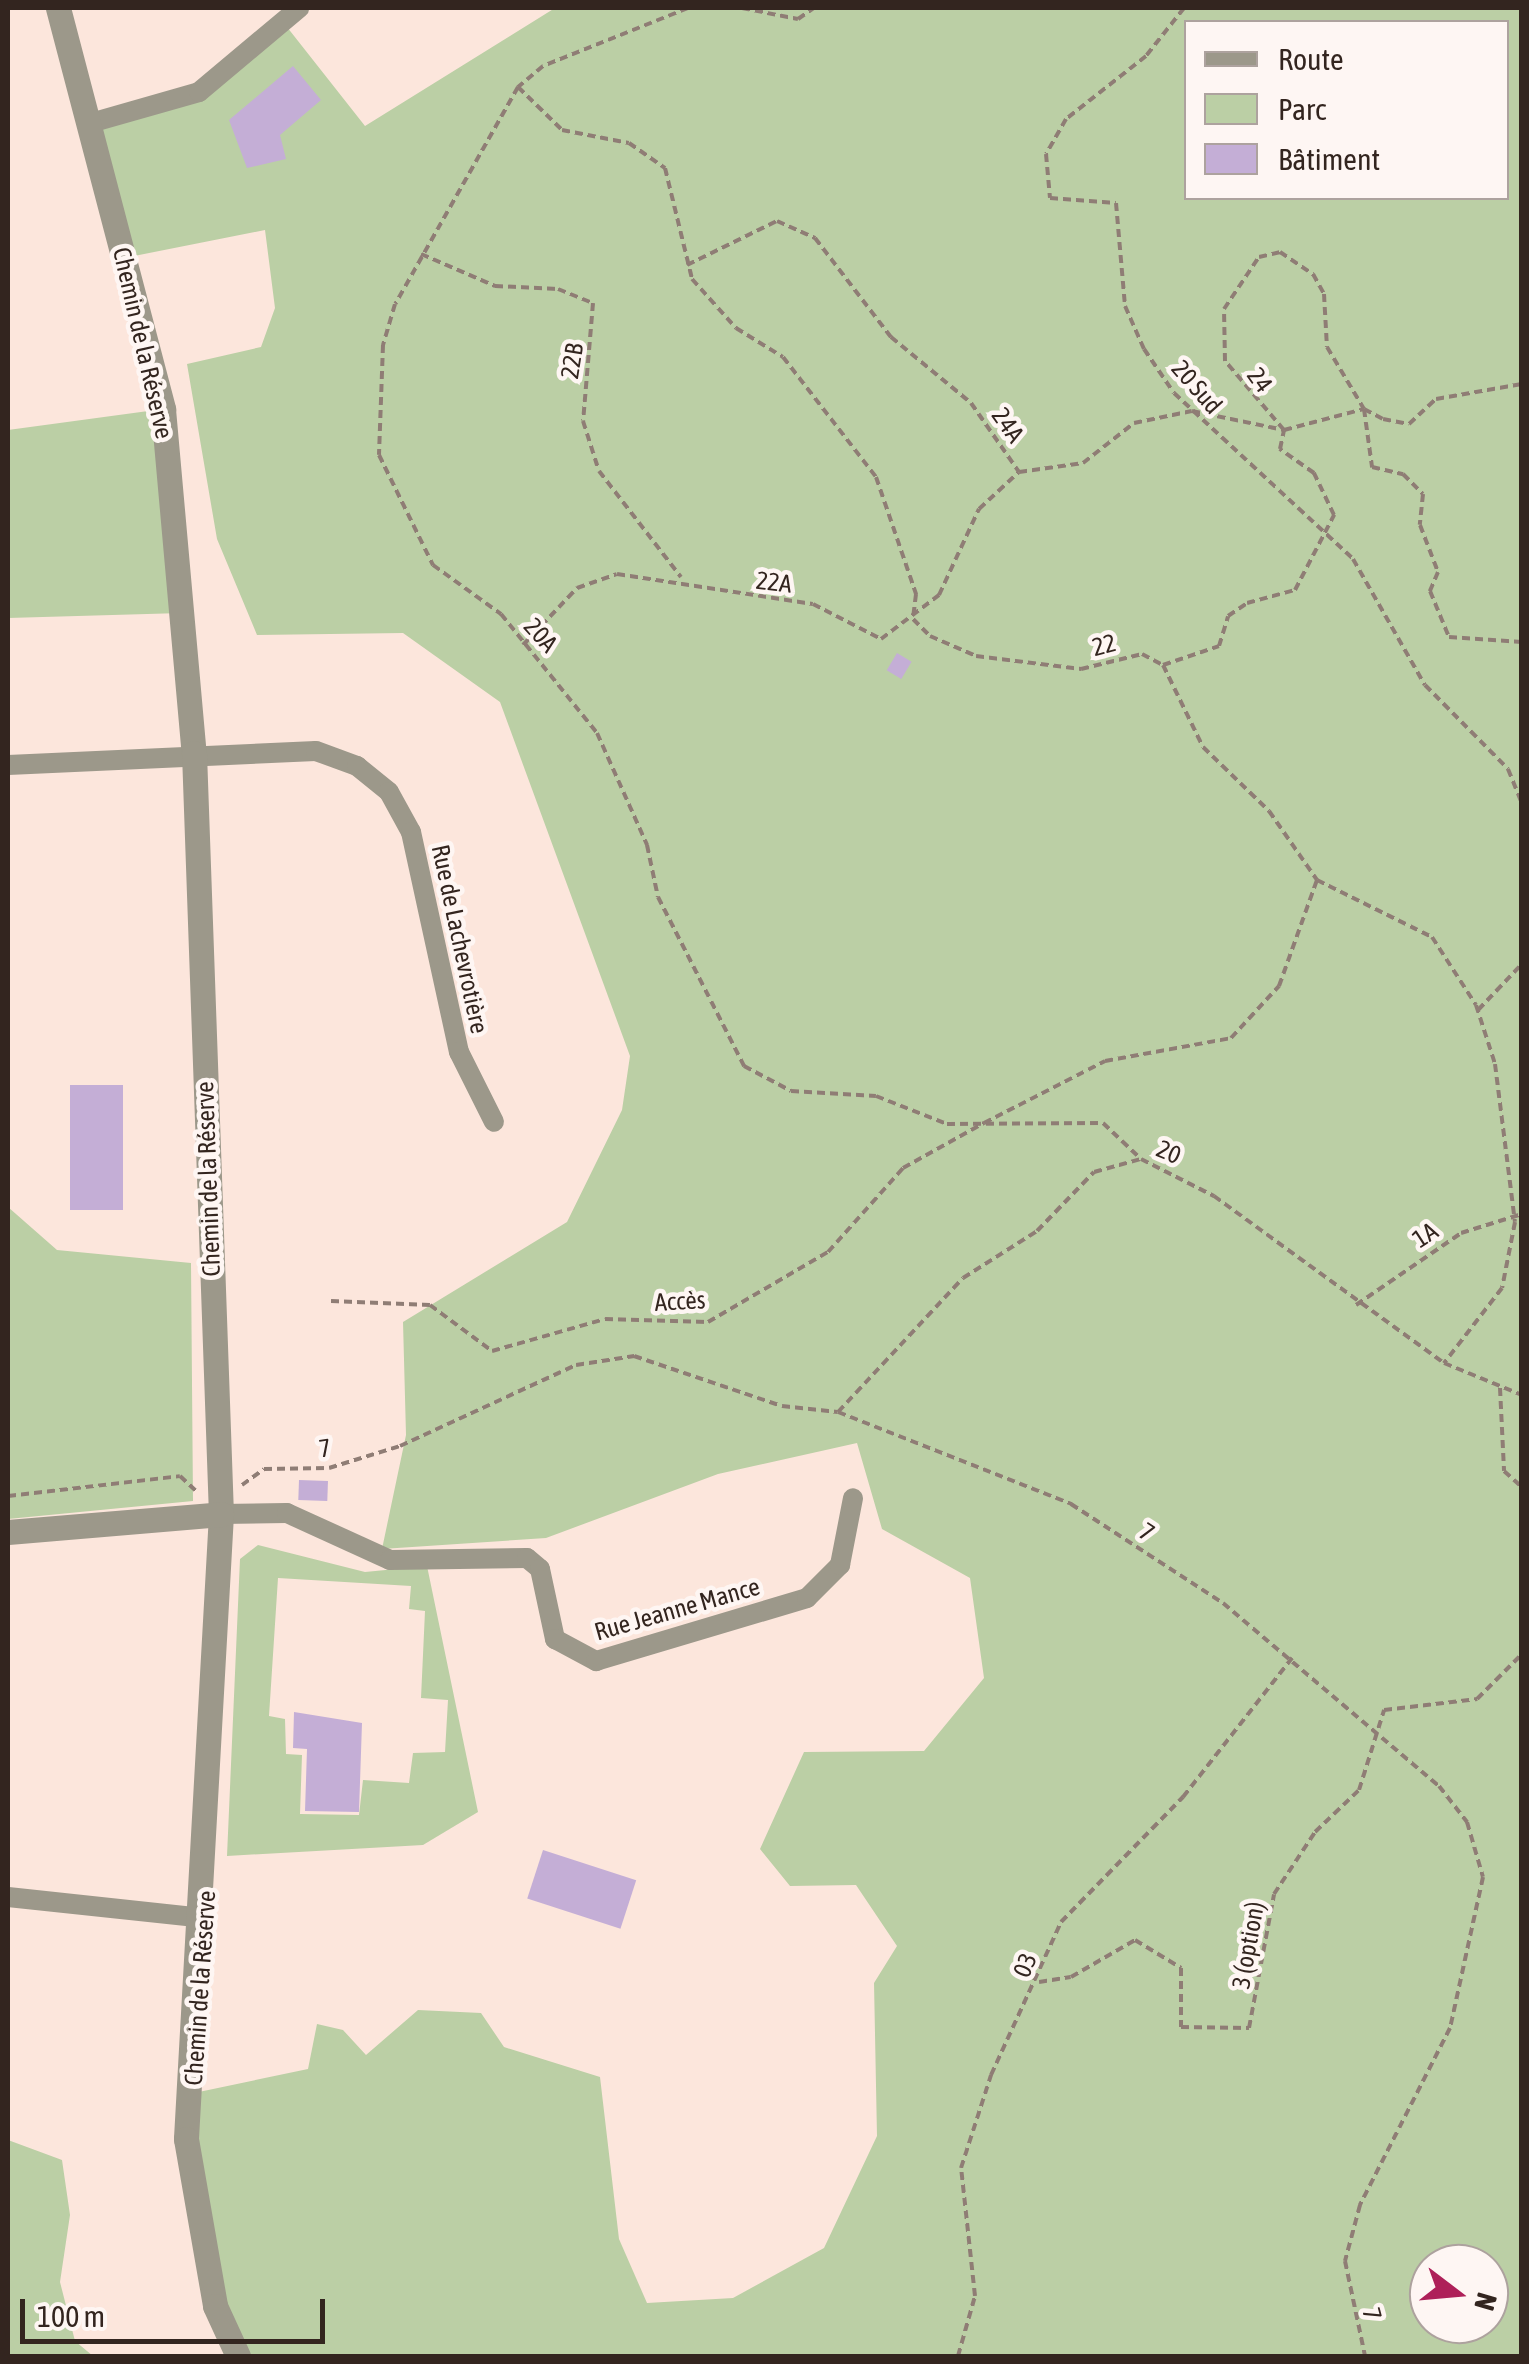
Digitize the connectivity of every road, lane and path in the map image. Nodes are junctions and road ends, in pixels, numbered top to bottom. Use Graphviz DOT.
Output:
graph roads {
  1 [pos="58,8"];
  2 [pos="299,8"];
  3 [pos="688,8"];
  4 [pos="742,8"];
  5 [pos="814,8"];
  6 [pos="1184,8"];
  7 [pos="518,87"];
  8 [pos="94,122"];
  9 [pos="421,254"];
  10 [pos="687,265"];
  11 [pos="1522,384"];
  12 [pos="1364,409"];
  13 [pos="1192,411"];
  14 [pos="1284,430"];
  15 [pos="1019,472"];
  16 [pos="1327,531"];
  17 [pos="681,577"];
  18 [pos="913,619"];
  19 [pos="1522,642"];
  20 [pos="522,646"];
  21 [pos="1163,665"];
  22 [pos="194,753"];
  23 [pos="8,765"];
  24 [pos="1522,803"];
  25 [pos="1317,880"];
  26 [pos="1522,964"];
  27 [pos="1478,1011"];
  28 [pos="494,1122"];
  29 [pos="984,1123"];
  30 [pos="1141,1158"];
  31 [pos="1522,1214"];
  32 [pos="1515,1222"];
  33 [pos="331,1301"];
  34 [pos="1356,1306"];
  35 [pos="1444,1364"];
  36 [pos="1500,1388"];
  37 [pos="1522,1394"];
  38 [pos="838,1412"];
  39 [pos="1522,1487"];
  40 [pos="8,1496"];
  41 [pos="853,1498"];
  42 [pos="221,1514"];
  43 [pos="8,1532"];
  44 [pos="1522,1654"];
  45 [pos="1292,1658"];
  46 [pos="1376,1725"];
  47 [pos="8,1897"];
  48 [pos="203,1918"];
  49 [pos="1037,1982"];
  50 [pos="238,2356"];
  51 [pos="958,2356"];
  52 [pos="1365,2356"];
  1 -- 8 [label="street, Chemin de la Réserve"];
  2 -- 8 [label="street"];
  3 -- 7 [label="path, 20A"];
  4 -- 5 [label="path"];
  6 -- 13 [label="path, 20 Sud"];
  7 -- 9 [label="path, 20A"];
  7 -- 10 [label="path"];
  8 -- 22 [label="street, Chemin de la Réserve"];
  9 -- 17 [label="path, 22B"];
  9 -- 20 [label="path, 20A"];
  10 -- 15 [label="path, 24A"];
  10 -- 18 [label="path"];
  11 -- 12 [label="path"];
  12 -- 14 [label="path, 24A"];
  12 -- 14 [label="path, 24"];
  12 -- 19 [label="path"];
  13 -- 14 [label="path, 24A"];
  13 -- 15 [label="path, 24A"];
  13 -- 16 [label="path, 20 Sud"];
  14 -- 16 [label="path, 24"];
  15 -- 18 [label="path"];
  16 -- 21 [label="path"];
  16 -- 24 [label="path, 20 Sud"];
  17 -- 18 [label="path, 22A"];
  17 -- 20 [label="path, 22A"];
  18 -- 21 [label="path, 22"];
  20 -- 29 [label="path, 20A"];
  21 -- 25 [label="path"];
  22 -- 23 [label="street, Rue de Lachevrotière"];
  22 -- 28 [label="street, Rue de Lachevrotière"];
  22 -- 42 [label="street, Chemin de la Réserve"];
  25 -- 27 [label="path"];
  25 -- 29 [label="path"];
  26 -- 27 [label="path"];
  27 -- 32 [label="path"];
  29 -- 30 [label="path, 20A"];
  29 -- 33 [label="path, Accès"];
  30 -- 34 [label="path, 20"];
  30 -- 38 [label="path, 20"];
  31 -- 32 [label="path"];
  32 -- 34 [label="path, 1A"];
  32 -- 35 [label="path"];
  34 -- 35 [label="path, 20"];
  35 -- 36 [label="path, 20"];
  36 -- 37 [label="path, 20"];
  36 -- 39 [label="path"];
  38 -- 42 [label="path, 7"];
  38 -- 45 [label="path, 7"];
  40 -- 42 [label="path"];
  41 -- 42 [label="street, Rue Jeanne Mance"];
  42 -- 43 [label="street"];
  42 -- 48 [label="street, Chemin de la Réserve"];
  44 -- 46 [label="path"];
  45 -- 46 [label="path, 7"];
  45 -- 49 [label="path, 03"];
  46 -- 49 [label="path, 3 (option)"];
  46 -- 52 [label="path, 7"];
  47 -- 48 [label="street"];
  48 -- 50 [label="street, Chemin de la Réserve"];
  49 -- 51 [label="path, 03"];
}
